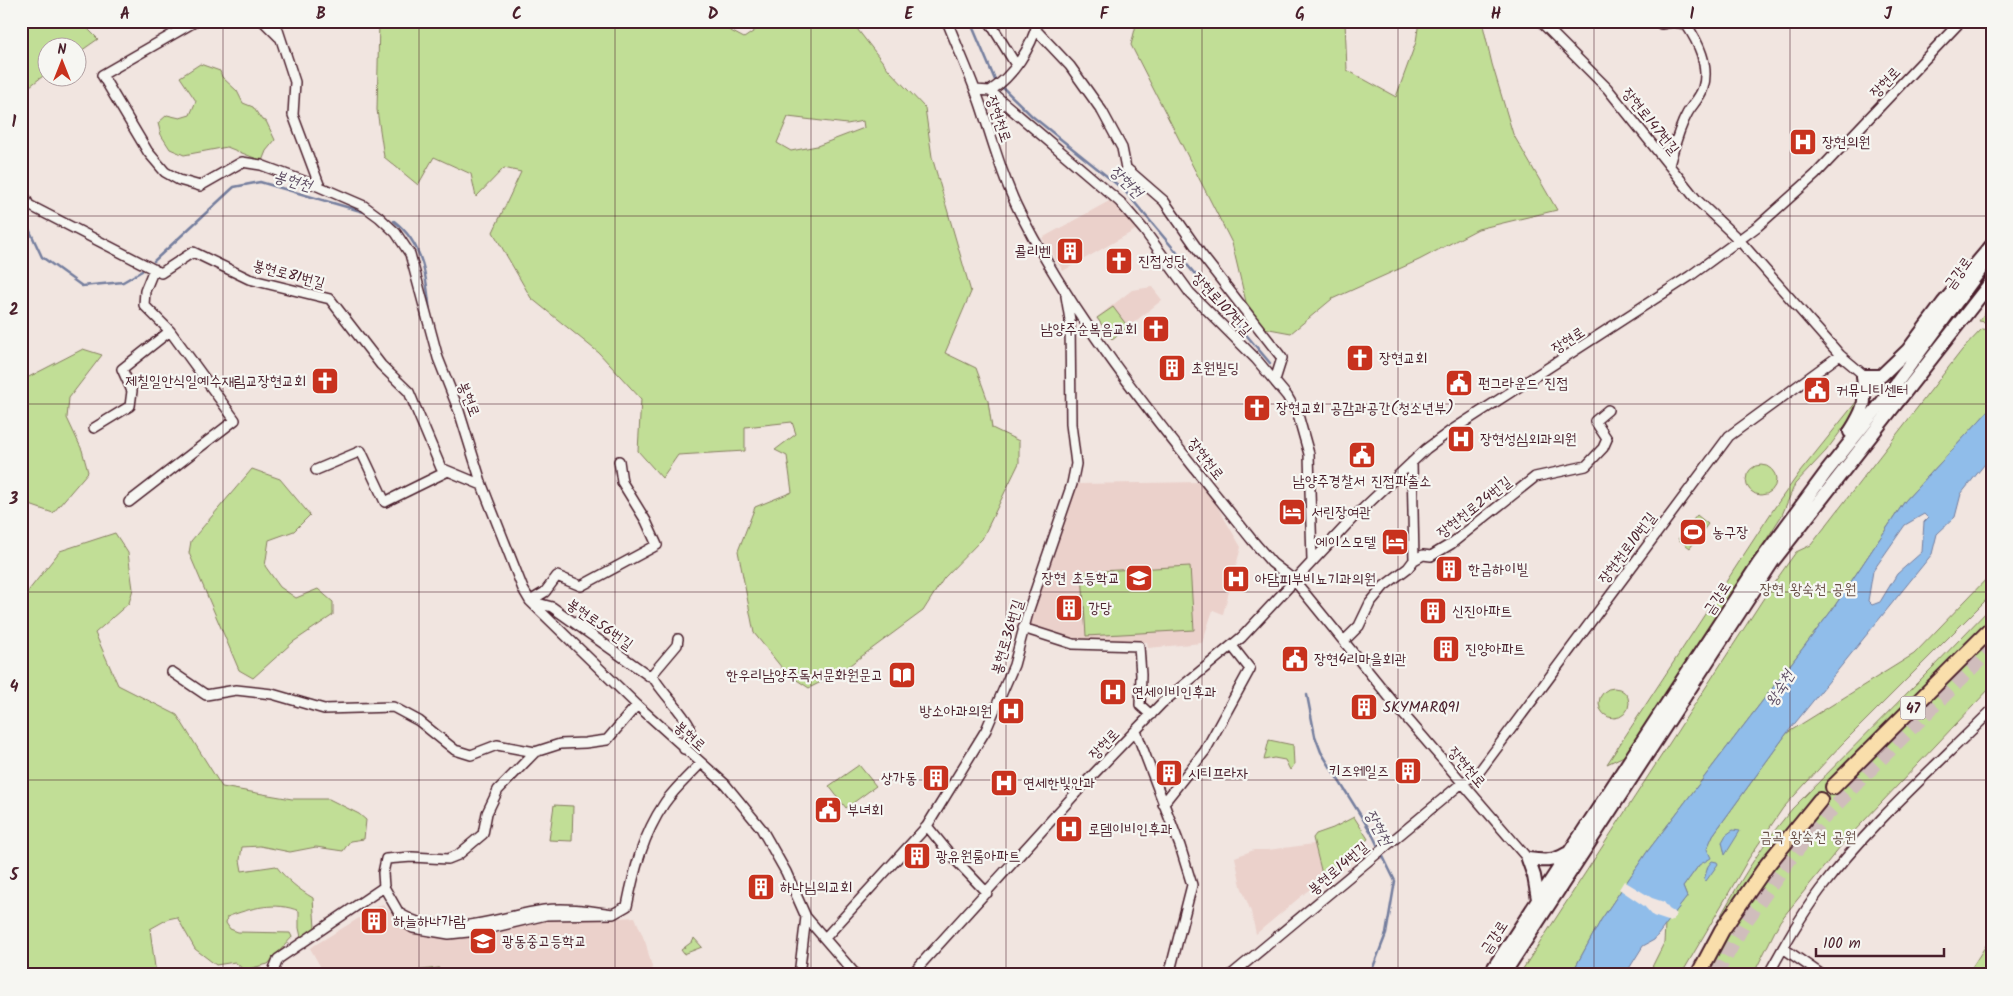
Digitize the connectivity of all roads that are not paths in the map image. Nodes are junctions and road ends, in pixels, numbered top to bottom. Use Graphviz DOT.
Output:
graph roads {
  1 [pos="196,21"];
  2 [pos="263,21"];
  3 [pos="275,21"];
  4 [pos="947,21"];
  5 [pos="989,21"];
  6 [pos="1540,21"];
  7 [pos="1658,21"];
  8 [pos="1961,21"];
  9 [pos="1037,26"];
  10 [pos="282,40"];
  11 [pos="1016,66"];
  12 [pos="974,90"];
  13 [pos="992,90"];
  14 [pos="1669,165"];
  15 [pos="320,187"];
  16 [pos="21,190"];
  17 [pos="25,203"];
  18 [pos="1738,240"];
  19 [pos="1992,246"];
  20 [pos="1992,254"];
  21 [pos="154,269"];
  22 [pos="1992,281"];
  23 [pos="1066,291"];
  24 [pos="1079,312"];
  25 [pos="1070,318"];
  26 [pos="170,331"];
  27 [pos="1840,355"];
  28 [pos="1863,376"];
  29 [pos="1275,380"];
  30 [pos="1892,399"];
  31 [pos="1608,410"];
  32 [pos="94,428"];
  33 [pos="619,461"];
  34 [pos="1412,462"];
  35 [pos="316,470"];
  36 [pos="448,471"];
  37 [pos="1827,471"];
  38 [pos="482,485"];
  39 [pos="129,502"];
  40 [pos="1414,560"];
  41 [pos="1312,561"];
  42 [pos="1294,580"];
  43 [pos="530,601"];
  44 [pos="1023,628"];
  45 [pos="1992,628"];
  46 [pos="678,639"];
  47 [pos="1344,641"];
  48 [pos="1232,646"];
  49 [pos="172,672"];
  50 [pos="650,677"];
  51 [pos="637,705"];
  52 [pos="1992,710"];
  53 [pos="1151,715"];
  54 [pos="1136,731"];
  55 [pos="684,748"];
  56 [pos="535,752"];
  57 [pos="701,763"];
  58 [pos="1462,783"];
  59 [pos="1833,787"];
  60 [pos="1820,800"];
  61 [pos="1163,804"];
  62 [pos="927,826"];
  63 [pos="1568,852"];
  64 [pos="1528,859"];
  65 [pos="384,887"];
  66 [pos="987,893"];
  67 [pos="1538,899"];
  68 [pos="806,917"];
  69 [pos="825,938"];
  70 [pos="1783,948"];
  71 [pos="274,969"];
  72 [pos="799,975"];
  73 [pos="856,975"];
  74 [pos="911,975"];
  75 [pos="1169,975"];
  76 [pos="1231,975"];
  77 [pos="1489,975"];
  78 [pos="1503,975"];
  79 [pos="1698,975"];
  80 [pos="1768,975"];
  81 [pos="1822,975"];
  1 -- 15 [label="street, 봉현로"];
  2 -- 10 [label="street"];
  3 -- 10 [label="street"];
  4 -- 12 [label="street, 장현천로"];
  5 -- 11 [label="street"];
  6 -- 14 [label="street, 장현로147번길"];
  7 -- 14 [label="street"];
  8 -- 18 [label="street, 장현로"];
  9 -- 11 [label="street"];
  9 -- 29 [label="street, 장현로107번길"];
  10 -- 15 [label="street"];
  11 -- 13 [label="street"];
  12 -- 13 [label="street"];
  12 -- 23 [label="street, 장현천로"];
  13 -- 29 [label="street, 장현로107번길"];
  14 -- 18 [label="street, 장현로147번길"];
  15 -- 38 [label="street, 봉현로"];
  16 -- 17 [label="street"];
  17 -- 21 [label="street"];
  18 -- 27 [label="street"];
  18 -- 34 [label="street, 장현로"];
  19 -- 28 [label="main road"];
  20 -- 30 [label="main road, 금강로"];
  21 -- 26 [label="street"];
  21 -- 36 [label="street, 봉현로81번길"];
  22 -- 30 [label="main road, 금강로"];
  23 -- 24 [label="street, 장현천로"];
  23 -- 25 [label="street, 봉현로36번길"];
  24 -- 25 [label="street"];
  24 -- 42 [label="street, 장현천로"];
  25 -- 44 [label="street, 봉현로36번길"];
  26 -- 32 [label="street"];
  26 -- 39 [label="street"];
  27 -- 28 [label="street"];
  27 -- 58 [label="street, 장현천로10번길"];
  28 -- 30 [label="street"];
  28 -- 37 [label="main road"];
  29 -- 41 [label="street, 장현로107번길"];
  30 -- 37 [label="main road, 금강로"];
  30 -- 78 [label="main road, 금강로"];
  31 -- 40 [label="street, 장현천로24번길"];
  33 -- 43 [label="street"];
  34 -- 40 [label="street"];
  34 -- 41 [label="street, 장현로"];
  35 -- 36 [label="street"];
  36 -- 38 [label="street"];
  37 -- 63 [label="main road, 금강로"];
  38 -- 43 [label="street, 봉현로"];
  40 -- 47 [label="street, 장현천로24번길"];
  41 -- 42 [label="street, 장현로"];
  42 -- 47 [label="street, 장현천로"];
  42 -- 48 [label="street, 장현로"];
  43 -- 50 [label="street, 봉현로56번길"];
  43 -- 51 [label="street, 봉현로"];
  44 -- 53 [label="street"];
  44 -- 62 [label="street, 봉현로36번길"];
  45 -- 59 [label="highway, 47"];
  46 -- 50 [label="street"];
  47 -- 58 [label="street, 장현천로"];
  48 -- 53 [label="street, 장현로"];
  48 -- 61 [label="street"];
  49 -- 56 [label="street"];
  50 -- 55 [label="street, 봉현로56번길"];
  51 -- 55 [label="street, 봉현로"];
  51 -- 56 [label="street"];
  52 -- 70 [label="street"];
  53 -- 54 [label="street, 장현로"];
  54 -- 61 [label="street"];
  54 -- 66 [label="street, 장현로"];
  55 -- 57 [label="street, 봉현로"];
  56 -- 65 [label="street, 봉현로"];
  57 -- 65 [label="street, 봉현로"];
  57 -- 68 [label="street, 봉현로"];
  58 -- 64 [label="street, 장현천로"];
  58 -- 76 [label="street, 봉현로14번길"];
  60 -- 79 [label="highway"];
  61 -- 75 [label="street"];
  62 -- 66 [label="street"];
  62 -- 69 [label="street, 봉현로36번길"];
  63 -- 64 [label="main road"];
  63 -- 67 [label="main road, 금강로"];
  64 -- 67 [label="main road"];
  65 -- 71 [label="street"];
  66 -- 74 [label="street, 장현로"];
  67 -- 77 [label="main road, 금강로"];
  68 -- 69 [label="street, 봉현로"];
  68 -- 72 [label="street"];
  69 -- 73 [label="street, 봉현로"];
  70 -- 80 [label="street"];
  70 -- 81 [label="street"];
}
